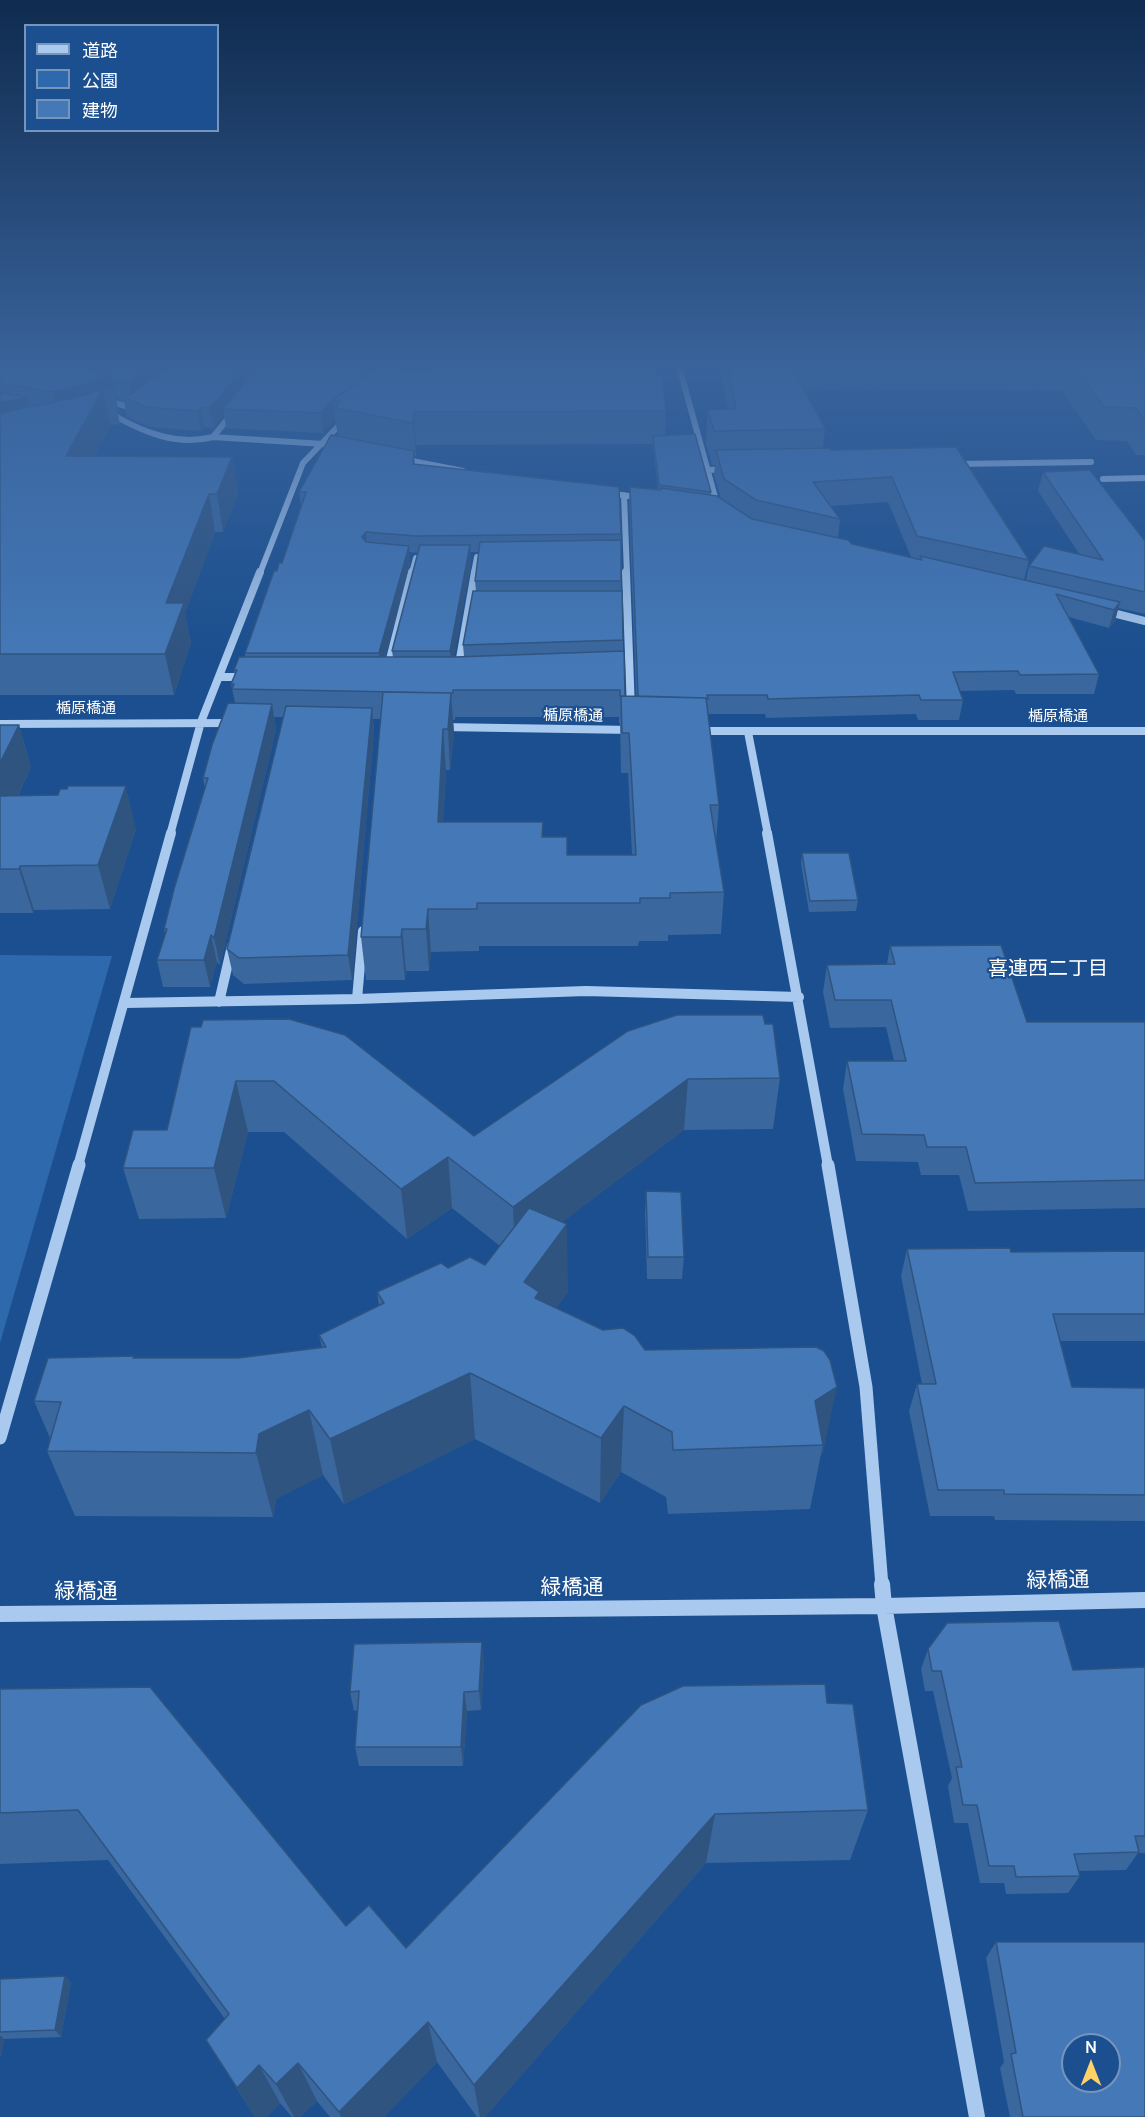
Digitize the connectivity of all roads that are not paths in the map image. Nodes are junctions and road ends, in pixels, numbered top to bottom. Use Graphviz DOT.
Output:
graph roads {
  1 [pos="303,465"];
  2 [pos="432,465"];
  3 [pos="707,465"];
  4 [pos="731,469"];
  5 [pos="708,470"];
  6 [pos="468,472"];
  7 [pos="1145,478"];
  8 [pos="1103,479"];
  9 [pos="602,492"];
  10 [pos="624,495"];
  11 [pos="648,498"];
  12 [pos="706,507"];
  13 [pos="718,508"];
  14 [pos="727,514"];
  15 [pos="614,556"];
  16 [pos="626,556"];
  17 [pos="405,557"];
  18 [pos="427,557"];
  19 [pos="467,557"];
  20 [pos="477,557"];
  21 [pos="489,557"];
  22 [pos="417,558"];
  23 [pos="468,609"];
  24 [pos="480,609"];
  25 [pos="616,609"];
  26 [pos="627,609"];
  27 [pos="1099,610"];
  28 [pos="1145,621"];
  29 [pos="618,671"];
  30 [pos="629,671"];
  31 [pos="219,676"];
  32 [pos="255,676"];
  33 [pos="374,676"];
  34 [pos="386,676"];
  35 [pos="398,676"];
  36 [pos="468,676"];
  37 [pos="201,722"];
  38 [pos="249,723"];
  39 [pos="0,724"];
  40 [pos="428,726"];
  41 [pos="631,730"];
  42 [pos="643,730"];
  43 [pos="690,731"];
  44 [pos="1145,731"];
  45 [pos="748,732"];
  46 [pos="364,916"];
  47 [pos="235,932"];
  48 [pos="799,997"];
  49 [pos="357,999"];
  50 [pos="219,1002"];
  51 [pos="125,1003"];
  52 [pos="0,1438"];
  53 [pos="1145,1600"];
  54 [pos="884,1606"];
  55 [pos="0,1614"];
  56 [pos="977,2117"];
  1 -- 31 [label="street"];
  2 -- 6 [label="street"];
  3 -- 5 [label="street"];
  4 -- 5 [label="street"];
  5 -- 13 [label="street"];
  7 -- 8 [label="street"];
  9 -- 10 [label="street"];
  10 -- 11 [label="street"];
  10 -- 16 [label="street"];
  12 -- 13 [label="street"];
  13 -- 14 [label="street"];
  15 -- 16 [label="street"];
  16 -- 26 [label="street"];
  17 -- 22 [label="street"];
  18 -- 22 [label="street"];
  19 -- 20 [label="street"];
  20 -- 21 [label="street"];
  20 -- 23 [label="street"];
  22 -- 34 [label="street"];
  23 -- 24 [label="street"];
  23 -- 36 [label="street"];
  25 -- 26 [label="street"];
  26 -- 30 [label="street"];
  27 -- 28 [label="street"];
  29 -- 30 [label="street"];
  30 -- 41 [label="street"];
  31 -- 32 [label="street"];
  31 -- 37 [label="street"];
  33 -- 34 [label="street"];
  34 -- 35 [label="street"];
  37 -- 38 [label="street, 楯原橋通"];
  37 -- 39 [label="street, 楯原橋通"];
  37 -- 51 [label="street"];
  40 -- 41 [label="street, 楯原橋通"];
  41 -- 42 [label="street, 楯原橋通"];
  43 -- 45 [label="street, 楯原橋通"];
  44 -- 45 [label="street, 楯原橋通"];
  45 -- 48 [label="street"];
  46 -- 49 [label="street"];
  47 -- 50 [label="street"];
  48 -- 49 [label="street"];
  48 -- 54 [label="street"];
  49 -- 50 [label="street"];
  50 -- 51 [label="street"];
  51 -- 52 [label="street"];
  53 -- 54 [label="street, 緑橋通"];
  54 -- 55 [label="street, 緑橋通"];
  54 -- 56 [label="street"];
}
